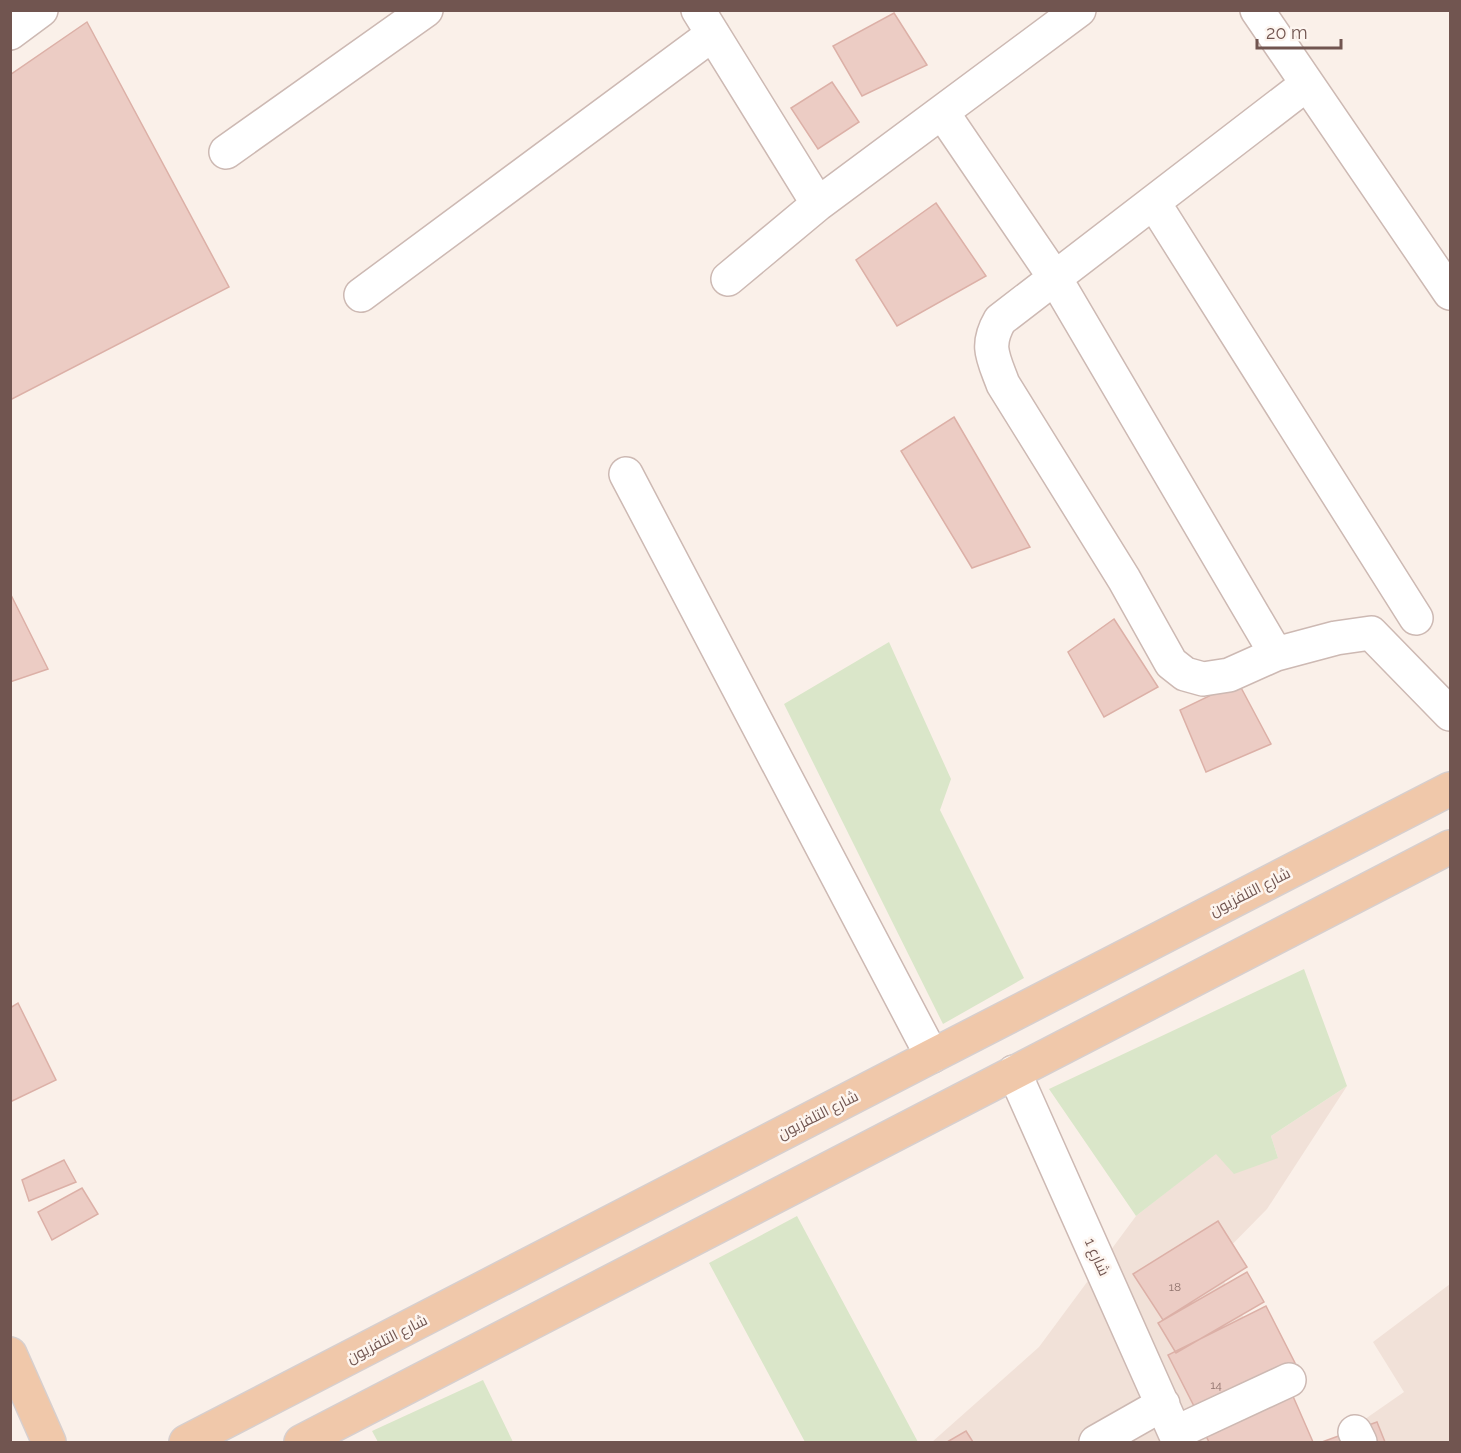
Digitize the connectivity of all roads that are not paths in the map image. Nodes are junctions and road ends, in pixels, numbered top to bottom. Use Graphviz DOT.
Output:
graph roads {
  1 [pos="41,10"];
  2 [pos="426,10"];
  3 [pos="1079,10"];
  4 [pos="1257,10"];
  5 [pos="705,22"];
  6 [pos="10,33"];
  7 [pos="1307,84"];
  8 [pos="942,112"];
  9 [pos="226,152"];
  10 [pos="1154,203"];
  11 [pos="818,204"];
  12 [pos="1055,278"];
  13 [pos="728,279"];
  14 [pos="1450,293"];
  15 [pos="360,295"];
  16 [pos="626,474"];
  17 [pos="1416,618"];
  18 [pos="1276,654"];
  19 [pos="1450,714"];
  20 [pos="1450,789"];
  21 [pos="1448,853"];
  22 [pos="932,1056"];
  23 [pos="1014,1072"];
  24 [pos="10,1354"];
  25 [pos="1289,1380"];
  26 [pos="1172,1427"];
  27 [pos="49,1443"];
  28 [pos="186,1443"];
  29 [pos="301,1443"];
  30 [pos="1096,1443"];
  1 -- 6 [label="street"];
  2 -- 9 [label="street"];
  3 -- 8 [label="street"];
  4 -- 7 [label="street"];
  5 -- 11 [label="street"];
  5 -- 15 [label="street"];
  7 -- 10 [label="street"];
  7 -- 14 [label="street"];
  8 -- 11 [label="street"];
  8 -- 12 [label="street"];
  10 -- 12 [label="street"];
  10 -- 17 [label="street"];
  11 -- 13 [label="street"];
  12 -- 18 [label="street"];
  12 -- 18 [label="street"];
  16 -- 22 [label="street"];
  18 -- 19 [label="street"];
  20 -- 22 [label="main road, شارع التلفزيون"];
  21 -- 23 [label="main road"];
  22 -- 28 [label="main road, شارع التلفزيون"];
  23 -- 26 [label="street, شارع 1"];
  23 -- 29 [label="main road"];
  24 -- 27 [label="main road"];
  25 -- 26 [label="street"];
  26 -- 30 [label="street"];
}
